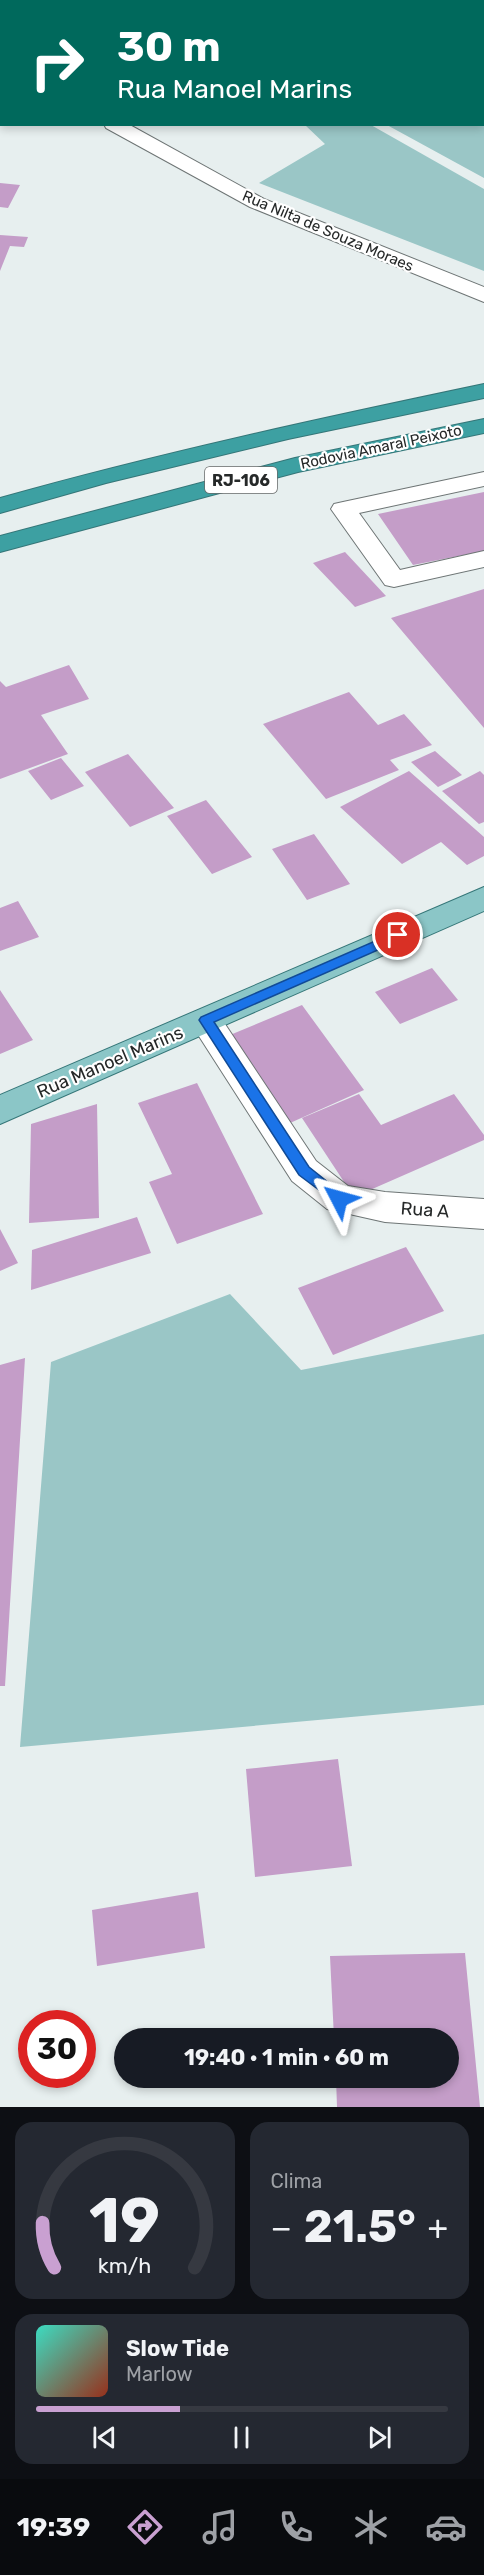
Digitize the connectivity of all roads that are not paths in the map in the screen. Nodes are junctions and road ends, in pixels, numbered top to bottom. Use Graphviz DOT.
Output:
graph roads {
  1 [pos="117,126"];
  2 [pos="484,295"];
  3 [pos="484,391"];
  4 [pos="484,426"];
  5 [pos="484,479"];
  6 [pos="0,506"];
  7 [pos="0,544"];
  8 [pos="484,559"];
  9 [pos="484,898"];
  10 [pos="206,1020"];
  11 [pos="0,1110"];
  12 [pos="484,1214"];
  1 -- 2 [label="street, Rua Nilta de Souza Moraes"];
  3 -- 6 [label="highway, Rodovia Amaral Peixoto / RJ-106"];
  4 -- 7 [label="highway, Rodovia Amaral Peixoto / RJ-106"];
  5 -- 8 [label="street"];
  9 -- 10 [label="main road, Rua Manoel Marins"];
  10 -- 11 [label="main road, Rua Manoel Marins"];
  10 -- 12 [label="street, Rua A"];
}
